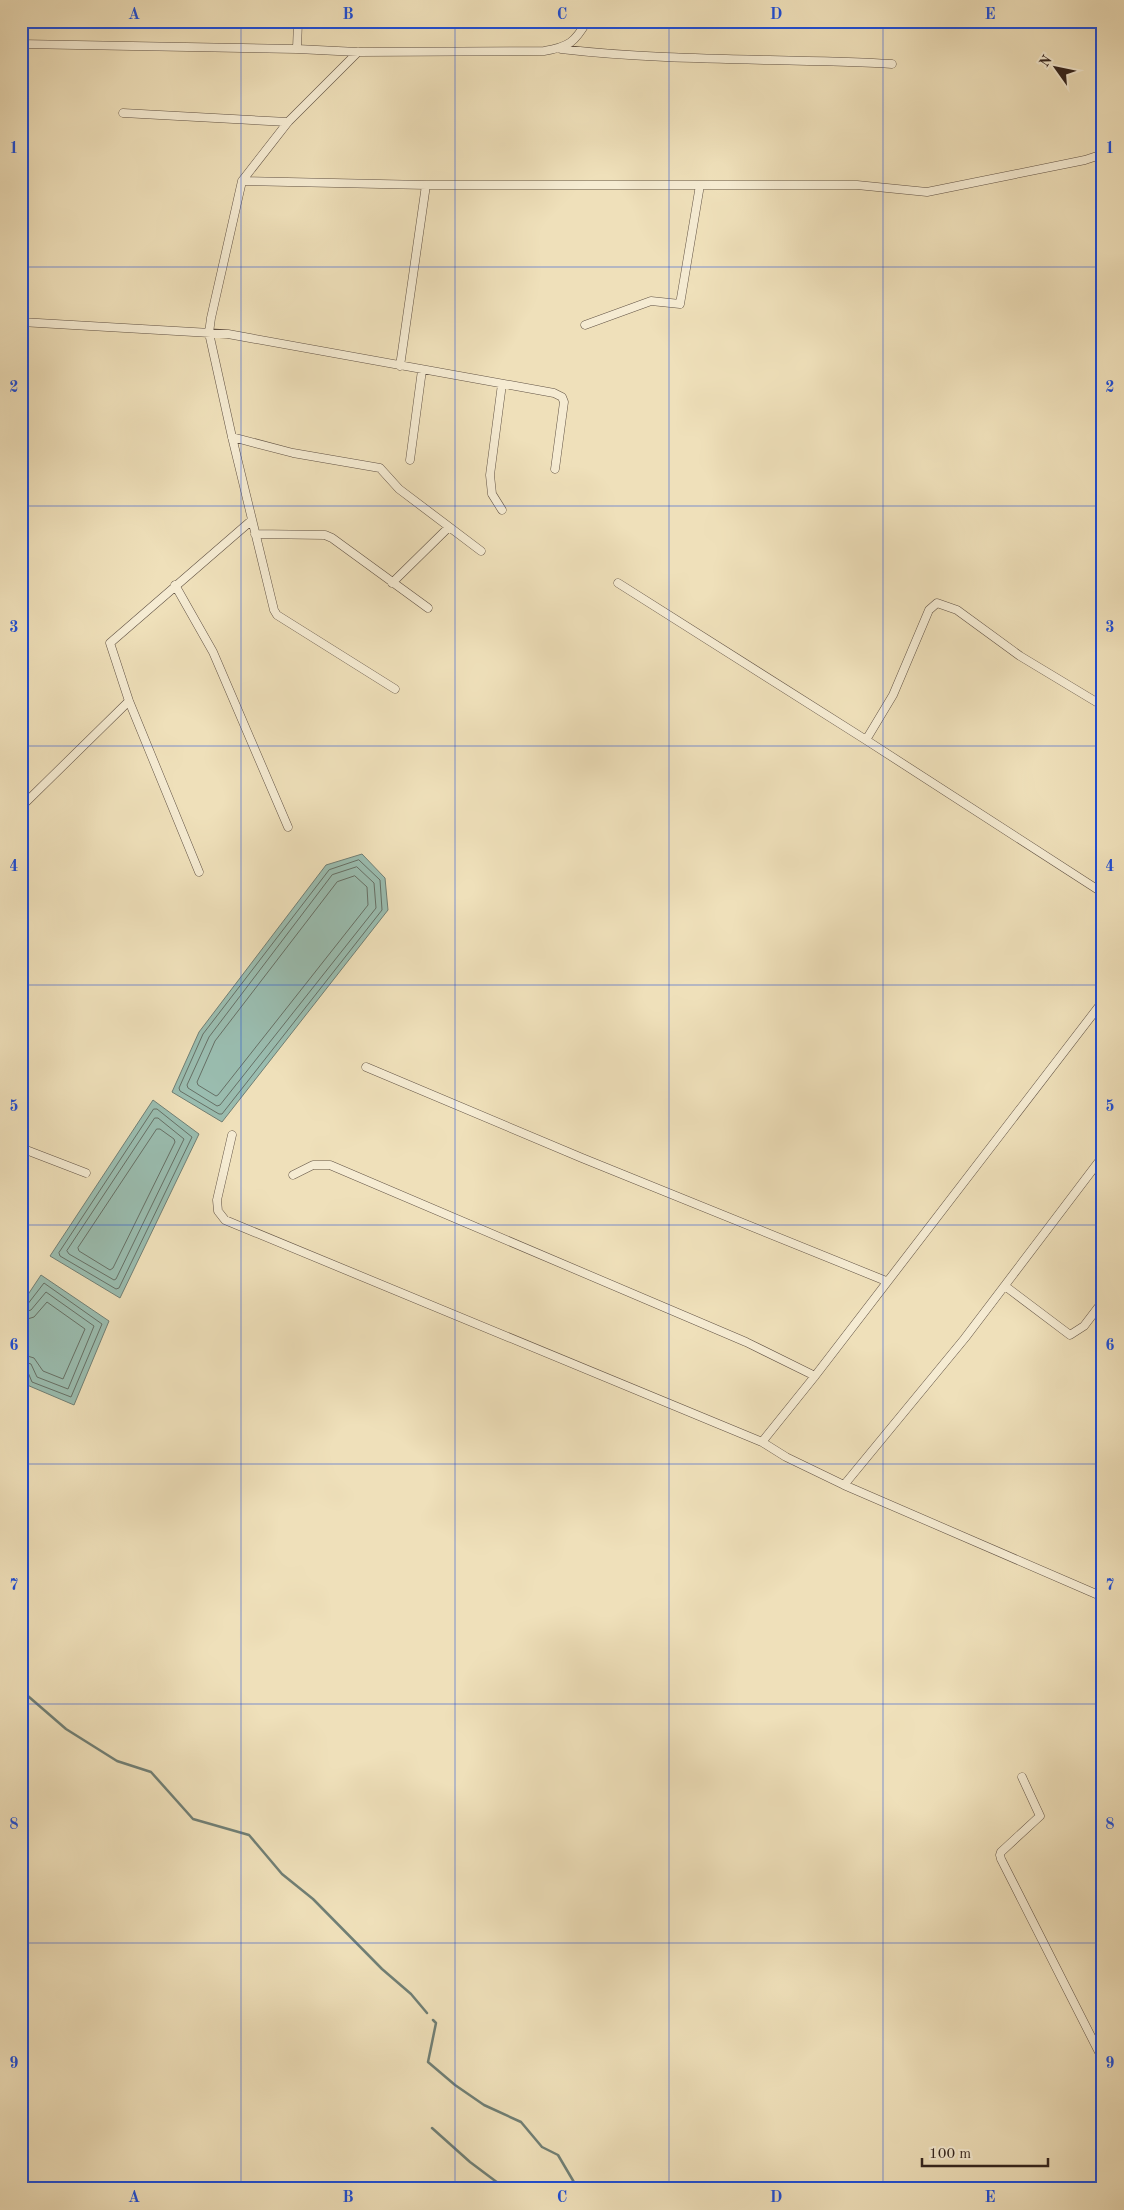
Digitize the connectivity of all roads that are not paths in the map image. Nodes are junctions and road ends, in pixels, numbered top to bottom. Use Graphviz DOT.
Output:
graph roads {
  1 [pos="298,21"];
  2 [pos="587,21"];
  3 [pos="21,44"];
  4 [pos="297,49"];
  5 [pos="561,49"];
  6 [pos="358,52"];
  7 [pos="892,64"];
  8 [pos="123,113"];
  9 [pos="288,122"];
  10 [pos="1103,154"];
  11 [pos="242,181"];
  12 [pos="426,185"];
  13 [pos="700,185"];
  14 [pos="21,322"];
  15 [pos="585,326"];
  16 [pos="209,333"];
  17 [pos="400,366"];
  18 [pos="422,370"];
  19 [pos="502,384"];
  20 [pos="232,436"];
  21 [pos="410,460"];
  22 [pos="556,469"];
  23 [pos="502,510"];
  24 [pos="252,520"];
  25 [pos="449,527"];
  26 [pos="255,534"];
  27 [pos="481,551"];
  28 [pos="392,583"];
  29 [pos="618,583"];
  30 [pos="175,585"];
  31 [pos="428,608"];
  32 [pos="395,689"];
  33 [pos="129,701"];
  34 [pos="1103,706"];
  35 [pos="866,740"];
  36 [pos="21,807"];
  37 [pos="288,827"];
  38 [pos="199,872"];
  39 [pos="1103,893"];
  40 [pos="1103,1001"];
  41 [pos="366,1067"];
  42 [pos="232,1134"];
  43 [pos="21,1148"];
  44 [pos="1103,1156"];
  45 [pos="86,1173"];
  46 [pos="293,1175"];
  47 [pos="886,1280"];
  48 [pos="1005,1286"];
  49 [pos="1103,1301"];
  50 [pos="815,1376"];
  51 [pos="762,1442"];
  52 [pos="844,1485"];
  53 [pos="1103,1597"];
  54 [pos="1022,1777"];
  55 [pos="1103,2060"];
  1 -- 4 [label="street"];
  2 -- 5 [label="street"];
  3 -- 4 [label="street"];
  4 -- 6 [label="street"];
  5 -- 6 [label="street"];
  5 -- 7 [label="street"];
  6 -- 9 [label="street"];
  8 -- 9 [label="street"];
  9 -- 11 [label="street"];
  10 -- 13 [label="street"];
  11 -- 12 [label="street"];
  11 -- 16 [label="street"];
  12 -- 13 [label="street"];
  12 -- 17 [label="street"];
  13 -- 15 [label="street"];
  14 -- 16 [label="street"];
  16 -- 17 [label="street"];
  16 -- 20 [label="street"];
  17 -- 18 [label="street"];
  18 -- 19 [label="street"];
  18 -- 21 [label="street"];
  19 -- 22 [label="street"];
  19 -- 23 [label="street"];
  20 -- 24 [label="street"];
  20 -- 25 [label="street"];
  24 -- 26 [label="street"];
  24 -- 30 [label="street"];
  25 -- 27 [label="street"];
  25 -- 28 [label="street"];
  26 -- 28 [label="street"];
  26 -- 32 [label="street"];
  28 -- 31 [label="street"];
  29 -- 35 [label="street"];
  30 -- 33 [label="street"];
  30 -- 37 [label="street"];
  33 -- 36 [label="street"];
  33 -- 38 [label="street"];
  34 -- 35 [label="street"];
  35 -- 39 [label="street"];
  40 -- 47 [label="street"];
  41 -- 47 [label="street"];
  42 -- 51 [label="street"];
  43 -- 45 [label="street"];
  44 -- 48 [label="street"];
  46 -- 50 [label="street"];
  47 -- 50 [label="street"];
  48 -- 49 [label="street"];
  48 -- 52 [label="street"];
  50 -- 51 [label="street"];
  51 -- 52 [label="street"];
  52 -- 53 [label="street"];
  54 -- 55 [label="street"];
}
